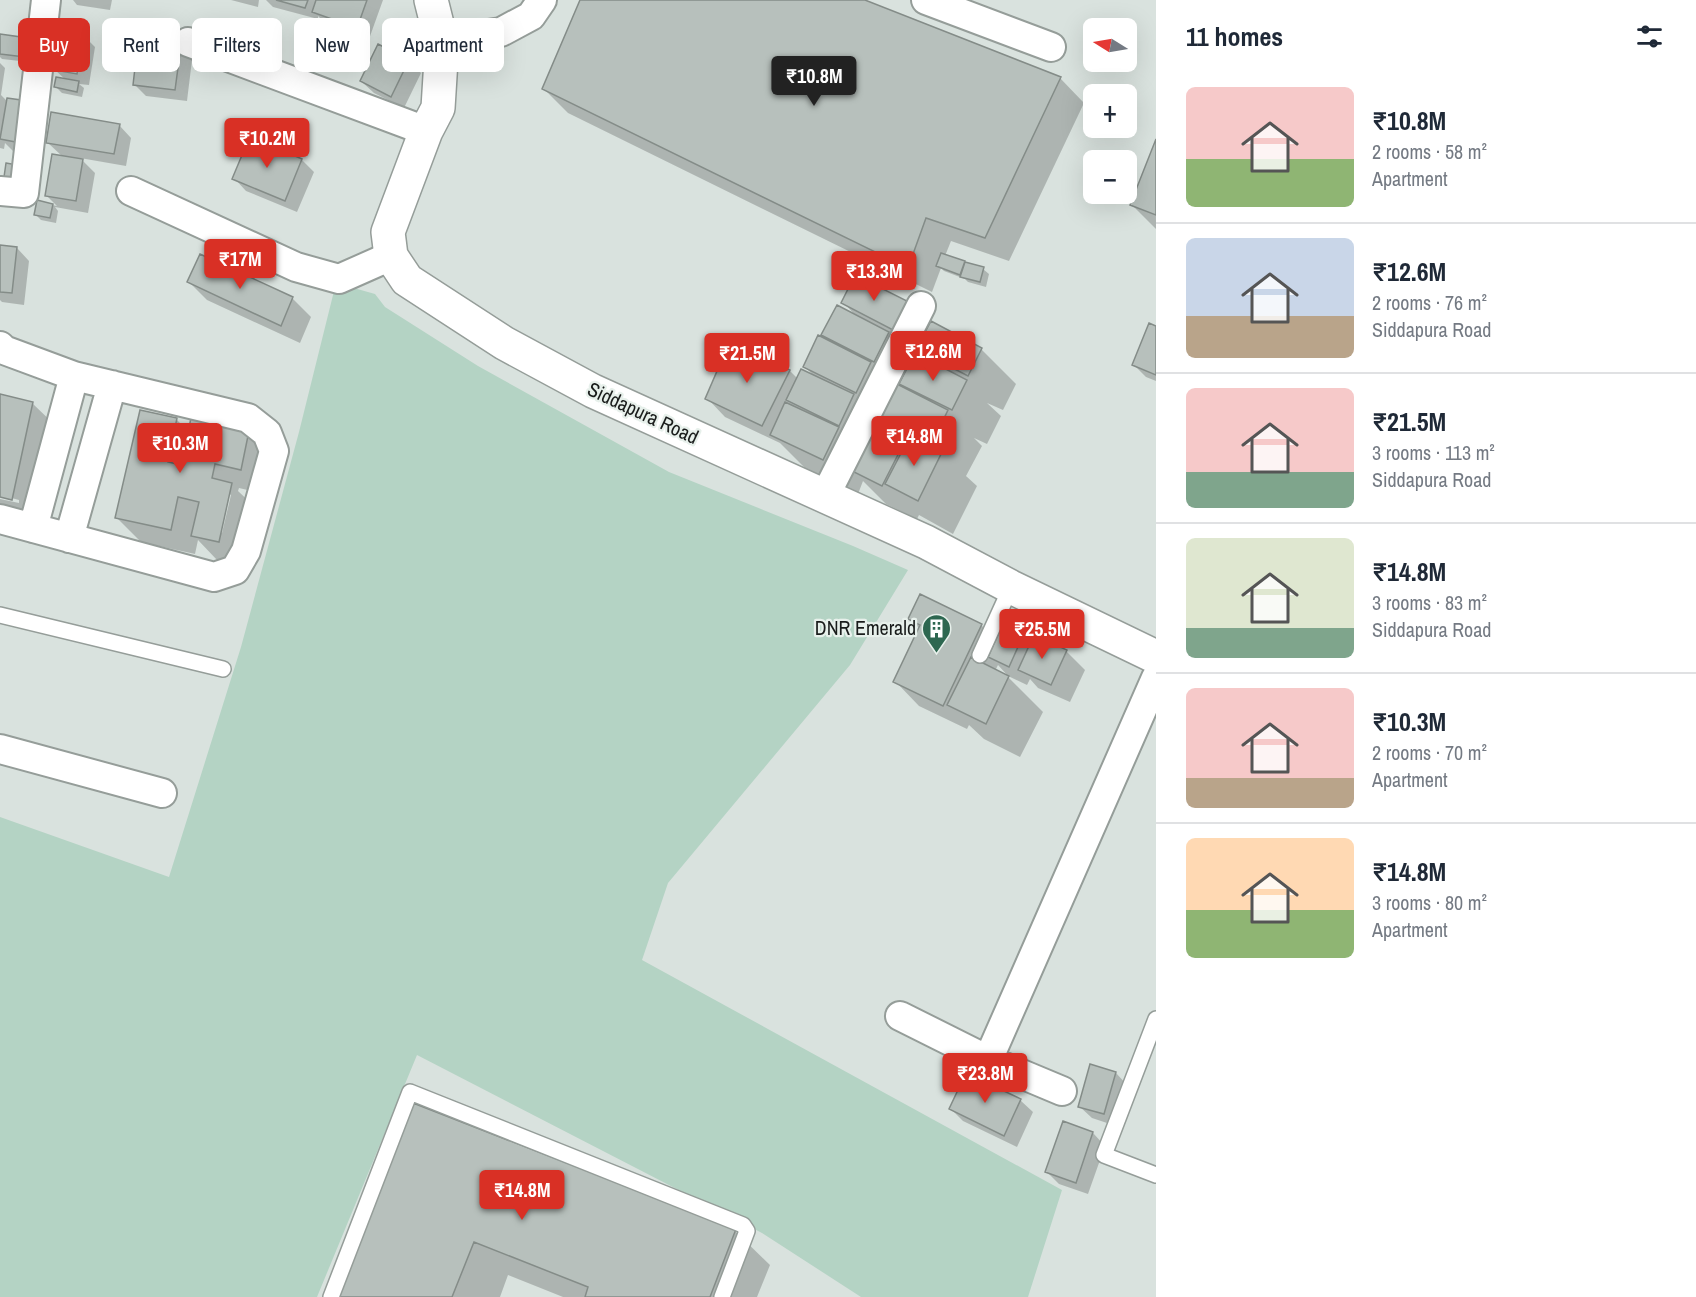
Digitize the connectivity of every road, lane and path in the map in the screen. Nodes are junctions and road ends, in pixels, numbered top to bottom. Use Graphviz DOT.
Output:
graph roads {
  1 [pos="46,0"];
  2 [pos="431,0"];
  3 [pos="542,0"];
  4 [pos="926,0"];
  5 [pos="436,18"];
  6 [pos="504,30"];
  7 [pos="188,42"];
  8 [pos="1051,47"];
  9 [pos="440,72"];
  10 [pos="426,131"];
  11 [pos="0,191"];
  12 [pos="131,191"];
  13 [pos="391,256"];
  14 [pos="921,306"];
  15 [pos="0,346"];
  16 [pos="74,376"];
  17 [pos="112,385"];
  18 [pos="825,496"];
  19 [pos="0,519"];
  20 [pos="33,528"];
  21 [pos="69,538"];
  22 [pos="1011,587"];
  23 [pos="0,615"];
  24 [pos="980,655"];
  25 [pos="1156,657"];
  26 [pos="223,669"];
  27 [pos="1156,678"];
  28 [pos="0,749"];
  29 [pos="162,792"];
  30 [pos="900,1017"];
  31 [pos="1156,1019"];
  32 [pos="988,1060"];
  33 [pos="1062,1090"];
  34 [pos="1156,1175"];
  35 [pos="331,1297"];
  36 [pos="722,1297"];
  1 -- 11 [label="street"];
  2 -- 5 [label="street"];
  3 -- 6 [label="street"];
  4 -- 8 [label="street"];
  7 -- 10 [label="street"];
  9 -- 10 [label="street"];
  10 -- 13 [label="street"];
  12 -- 13 [label="street"];
  13 -- 18 [label="street, Siddapura Road"];
  14 -- 18 [label="street"];
  15 -- 16 [label="street"];
  16 -- 17 [label="street"];
  16 -- 20 [label="street"];
  17 -- 21 [label="street"];
  17 -- 21 [label="street"];
  18 -- 22 [label="street, Siddapura Road"];
  19 -- 20 [label="street"];
  20 -- 21 [label="street"];
  22 -- 24 [label="lane"];
  22 -- 25 [label="street, Siddapura Road"];
  23 -- 26 [label="lane"];
  27 -- 32 [label="street"];
  28 -- 29 [label="street"];
  30 -- 32 [label="street"];
  31 -- 34 [label="lane"];
  32 -- 33 [label="street"];
  35 -- 36 [label="lane"];
}
